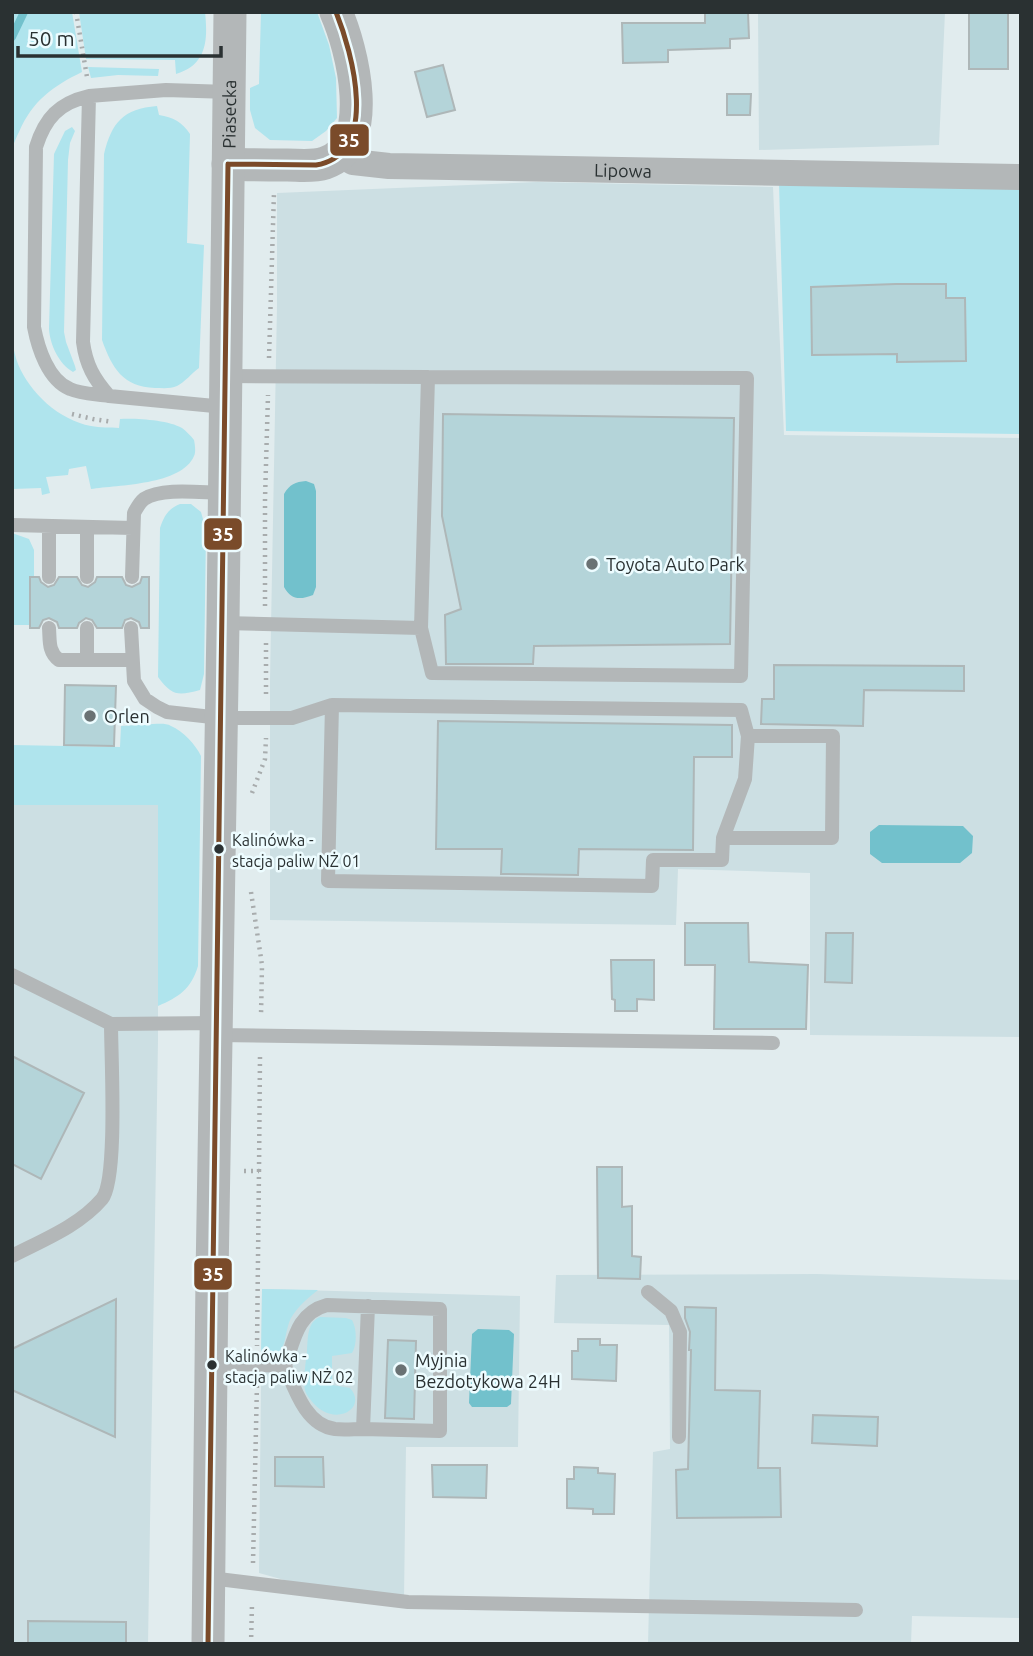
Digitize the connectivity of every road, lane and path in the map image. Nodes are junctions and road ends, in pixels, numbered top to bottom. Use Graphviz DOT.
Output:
graph roads {
  1 [pos="230,12"];
  2 [pos="336,12"];
  3 [pos="230,92"];
  4 [pos="89,96"];
  5 [pos="340,155"];
  6 [pos="228,164"];
  7 [pos="1021,177"];
  8 [pos="428,377"];
  9 [pos="226,392"];
  10 [pos="109,396"];
  11 [pos="225,493"];
  12 [pos="12,525"];
  13 [pos="49,526"];
  14 [pos="87,527"];
  15 [pos="133,528"];
  16 [pos="49,577"];
  17 [pos="88,577"];
  18 [pos="132,577"];
  19 [pos="223,622"];
  20 [pos="265,624"];
  21 [pos="50,628"];
  22 [pos="87,628"];
  23 [pos="131,628"];
  24 [pos="421,628"];
  25 [pos="87,660"];
  26 [pos="132,660"];
  27 [pos="332,705"];
  28 [pos="221,718"];
  29 [pos="266,718"];
  30 [pos="748,736"];
  31 [pos="251,796"];
  32 [pos="723,838"];
  33 [pos="250,885"];
  34 [pos="12,975"];
  35 [pos="111,1024"];
  36 [pos="217,1029"];
  37 [pos="261,1034"];
  38 [pos="773,1043"];
  39 [pos="259,1171"];
  40 [pos="12,1256"];
  41 [pos="648,1292"];
  42 [pos="368,1306"];
  43 [pos="211,1363"];
  44 [pos="285,1366"];
  45 [pos="363,1429"];
  46 [pos="679,1437"];
  47 [pos="209,1578"];
  48 [pos="856,1610"];
  49 [pos="208,1644"];
  1 -- 3 [label="street, Piasecka"];
  2 -- 5 [label="street"];
  3 -- 4 [label="lane"];
  3 -- 6 [label="street, Piasecka"];
  4 -- 10 [label="lane"];
  4 -- 10 [label="lane"];
  5 -- 6 [label="street"];
  5 -- 7 [label="street, Lipowa"];
  6 -- 9 [label="street, Piasecka"];
  8 -- 9 [label="lane"];
  8 -- 24 [label="lane"];
  8 -- 24 [label="lane"];
  9 -- 10 [label="lane"];
  9 -- 11 [label="street, Piasecka"];
  11 -- 15 [label="lane"];
  11 -- 19 [label="street, Piasecka"];
  12 -- 13 [label="lane"];
  13 -- 14 [label="lane"];
  13 -- 16 [label="lane"];
  14 -- 15 [label="lane"];
  14 -- 17 [label="lane"];
  15 -- 18 [label="lane"];
  19 -- 20 [label="lane"];
  19 -- 28 [label="street, Piasecka"];
  20 -- 24 [label="lane"];
  20 -- 29 [label="path"];
  21 -- 25 [label="lane"];
  22 -- 25 [label="lane"];
  23 -- 26 [label="lane"];
  25 -- 26 [label="lane"];
  26 -- 28 [label="lane"];
  27 -- 29 [label="lane"];
  27 -- 30 [label="lane"];
  27 -- 32 [label="lane"];
  28 -- 29 [label="lane"];
  28 -- 36 [label="street, Piasecka"];
  29 -- 31 [label="path"];
  30 -- 32 [label="lane"];
  30 -- 32 [label="lane"];
  33 -- 37 [label="path"];
  34 -- 35 [label="lane"];
  35 -- 36 [label="lane"];
  35 -- 40 [label="lane"];
  36 -- 37 [label="lane"];
  36 -- 43 [label="street, Piasecka"];
  37 -- 38 [label="lane"];
  37 -- 39 [label="path"];
  41 -- 46 [label="lane"];
  42 -- 44 [label="lane"];
  42 -- 45 [label="lane"];
  42 -- 45 [label="lane"];
  43 -- 44 [label="lane"];
  43 -- 47 [label="street, Piasecka"];
  44 -- 45 [label="lane"];
  47 -- 48 [label="lane"];
  47 -- 49 [label="street, Piasecka"];
}
